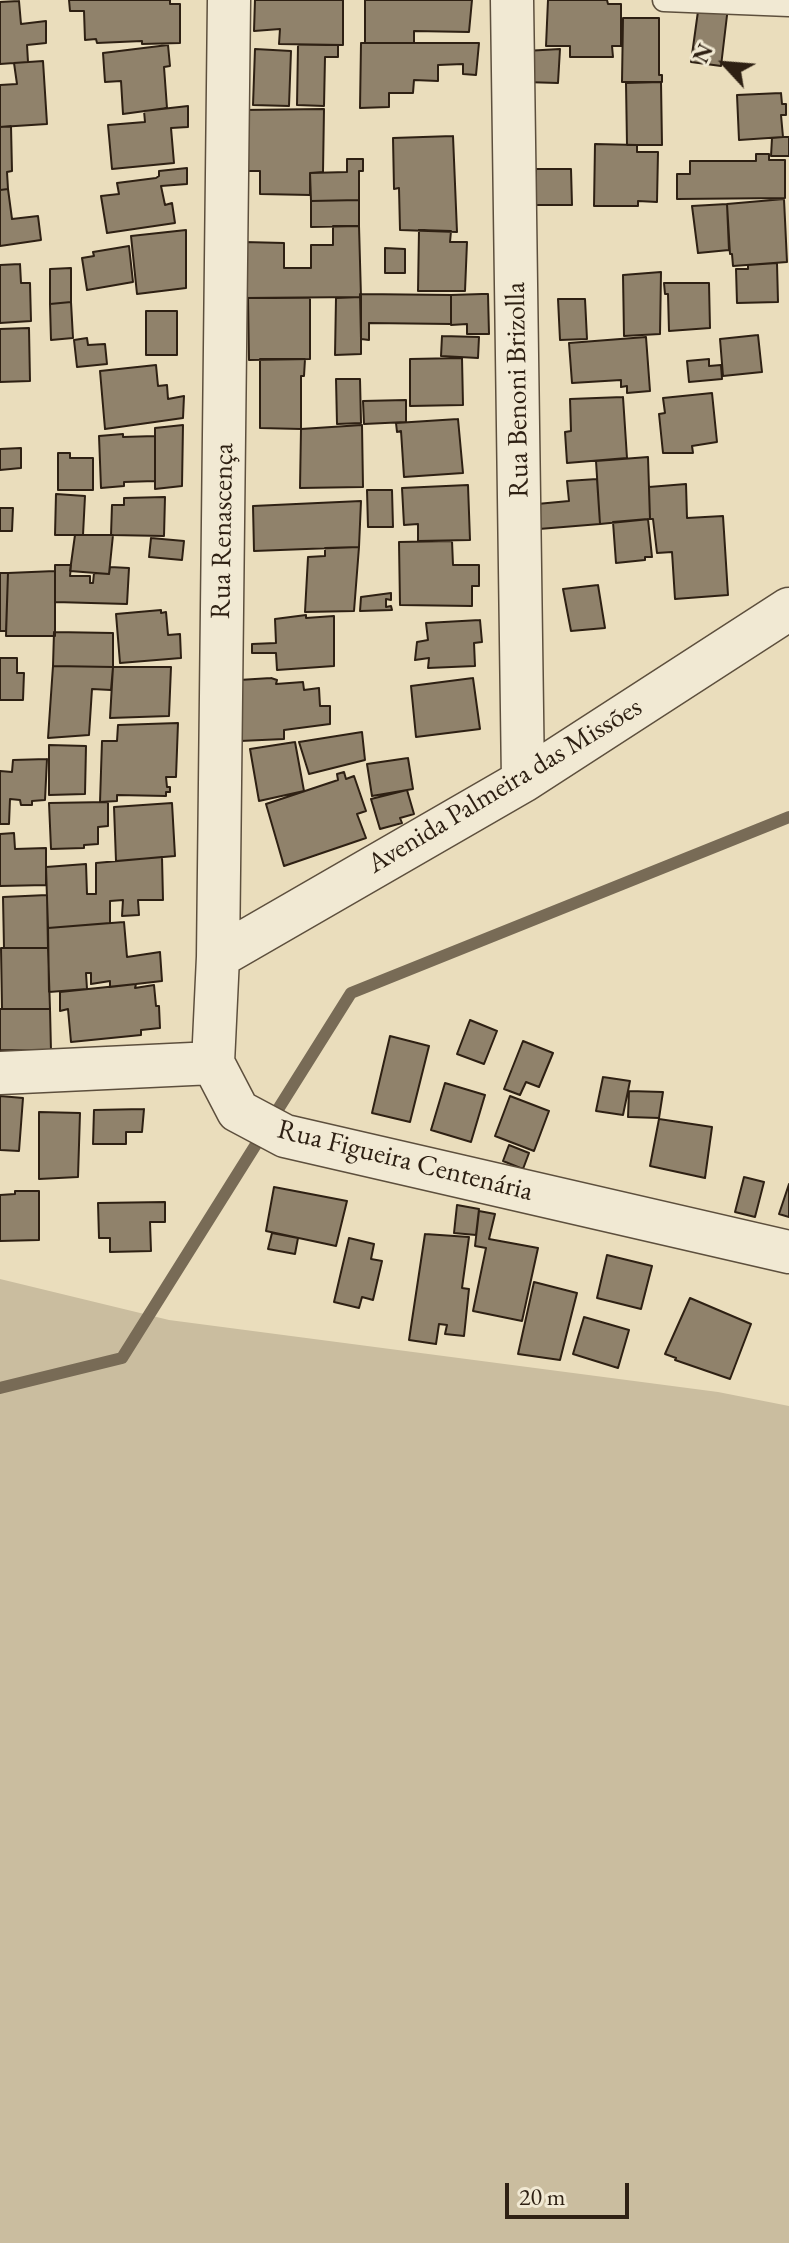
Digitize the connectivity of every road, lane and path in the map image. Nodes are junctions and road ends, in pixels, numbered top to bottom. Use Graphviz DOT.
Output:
graph roads {
  1 [pos="229,0"];
  2 [pos="512,0"];
  3 [pos="664,0"];
  4 [pos="789,5"];
  5 [pos="789,609"];
  6 [pos="523,781"];
  7 [pos="218,957"];
  8 [pos="213,1063"];
  9 [pos="0,1073"];
  10 [pos="789,1252"];
  1 -- 7 [label="street, Rua Renascença"];
  2 -- 6 [label="street, Rua Benoni Brizolla"];
  3 -- 4 [label="lane"];
  5 -- 6 [label="street, Avenida Palmeira das Missões"];
  6 -- 7 [label="street, Avenida Palmeira das Missões"];
  7 -- 8 [label="street, Rua Renascença"];
  8 -- 9 [label="street"];
  8 -- 10 [label="street, Rua Figueira Centenária"];
}
